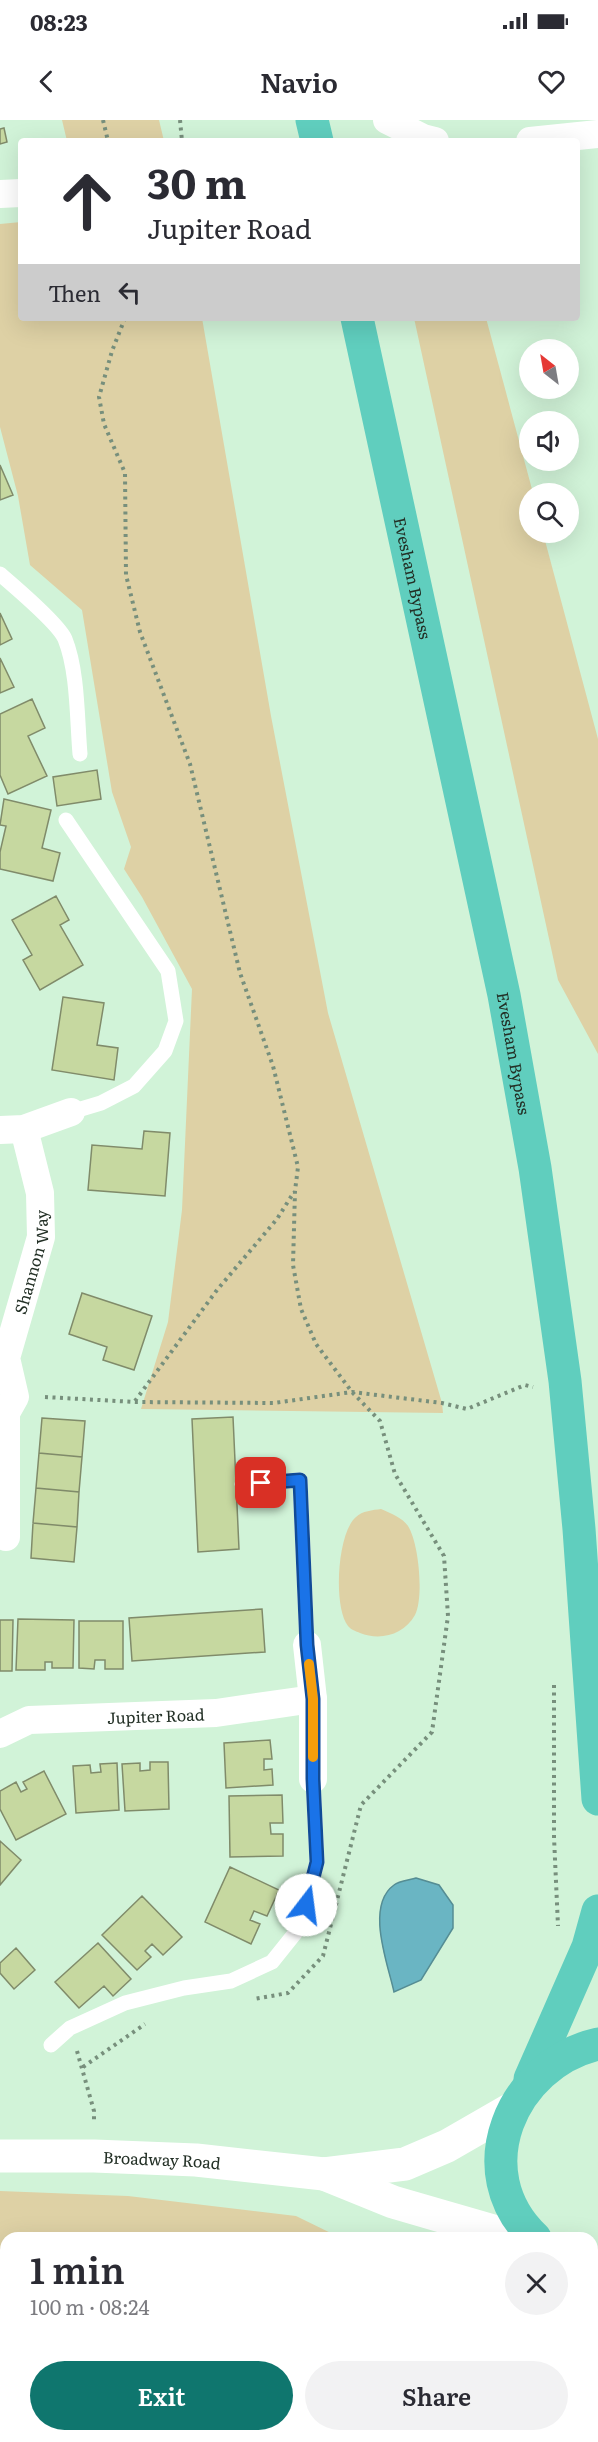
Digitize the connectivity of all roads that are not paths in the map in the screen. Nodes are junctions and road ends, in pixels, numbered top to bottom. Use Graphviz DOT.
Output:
graph roads {
  1 [pos="312,120"];
  2 [pos="387,120"];
  3 [pos="598,134"];
  4 [pos="316,138"];
  5 [pos="423,138"];
  6 [pos="559,138"];
  7 [pos="0,194"];
  8 [pos="18,194"];
  9 [pos="358,321"];
  10 [pos="0,574"];
  11 [pos="80,754"];
  12 [pos="66,820"];
  13 [pos="71,1112"];
  14 [pos="12,1130"];
  15 [pos="7,1408"];
  16 [pos="242,1484"];
  17 [pos="6,1537"];
  18 [pos="307,1645"];
  19 [pos="313,1699"];
  20 [pos="0,1734"];
  21 [pos="313,1779"];
  22 [pos="598,1799"];
  23 [pos="598,1911"];
  24 [pos="598,2044"];
  25 [pos="51,2045"];
  26 [pos="520,2098"];
  27 [pos="0,2156"];
  28 [pos="324,2174"];
  29 [pos="496,2232"];
  30 [pos="530,2232"];
  1 -- 4 [label="highway"];
  2 -- 5 [label="street"];
  3 -- 6 [label="street"];
  7 -- 8 [label="street"];
  9 -- 22 [label="highway, Evesham Bypass"];
  10 -- 11 [label="lane"];
  12 -- 13 [label="lane"];
  13 -- 14 [label="street, Shannon Way"];
  14 -- 15 [label="street, Shannon Way"];
  15 -- 17 [label="street, Shannon Way"];
  16 -- 18 [label="lane"];
  18 -- 19 [label="street"];
  19 -- 20 [label="street, Jupiter Road"];
  19 -- 21 [label="street"];
  21 -- 25 [label="lane"];
  23 -- 26 [label="highway"];
  24 -- 26 [label="highway"];
  26 -- 28 [label="street, Broadway Road"];
  26 -- 30 [label="highway"];
  27 -- 28 [label="street, Broadway Road"];
  28 -- 29 [label="street, Broadway Road"];
}
